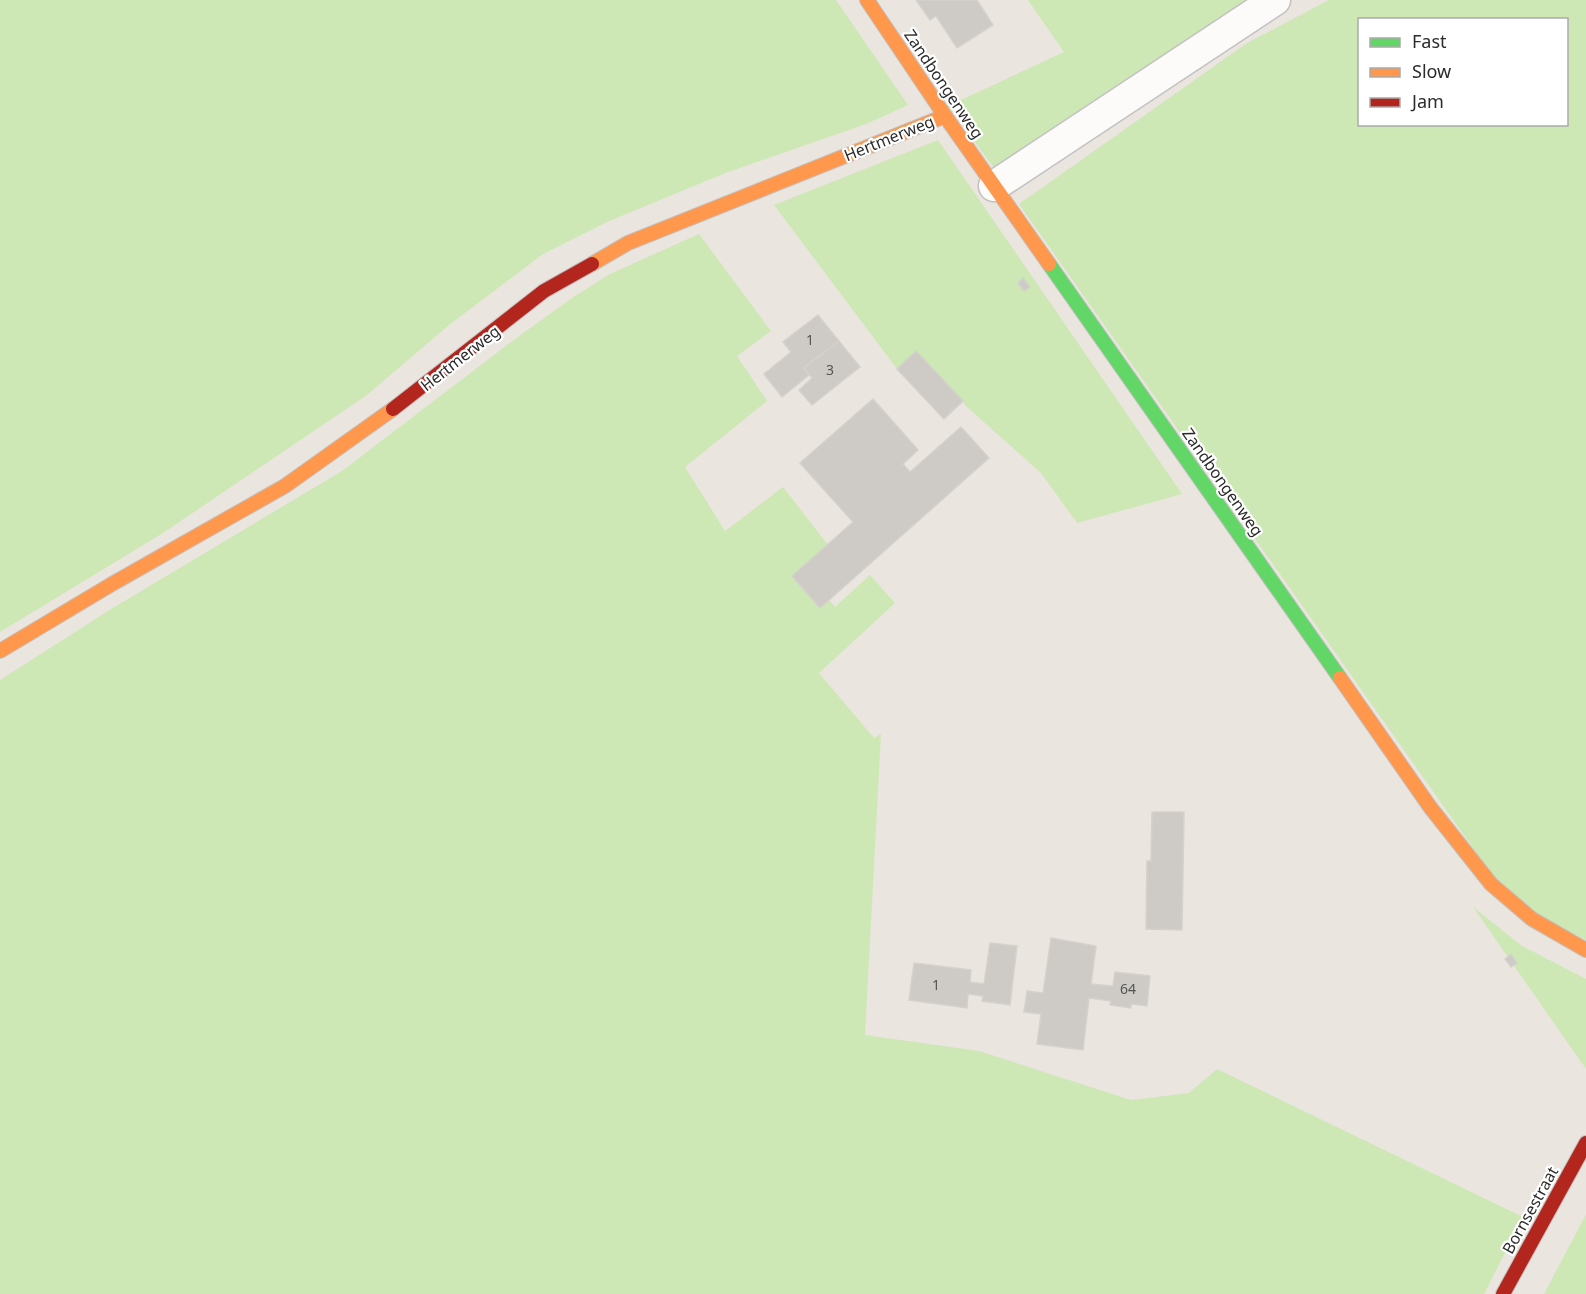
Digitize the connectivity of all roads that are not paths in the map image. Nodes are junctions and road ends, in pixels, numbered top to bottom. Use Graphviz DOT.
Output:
graph roads {
  1 [pos="867,0"];
  2 [pos="1275,0"];
  3 [pos="945,116"];
  4 [pos="994,186"];
  5 [pos="0,651"];
  6 [pos="1586,950"];
  7 [pos="1586,1143"];
  8 [pos="1503,1294"];
  1 -- 3 [label="street, Zandbongenweg"];
  2 -- 4 [label="street"];
  3 -- 4 [label="street, Zandbongenweg"];
  3 -- 5 [label="street, Hertmerweg"];
  4 -- 6 [label="street, Zandbongenweg"];
  7 -- 8 [label="street, Bornsestraat"];
}
